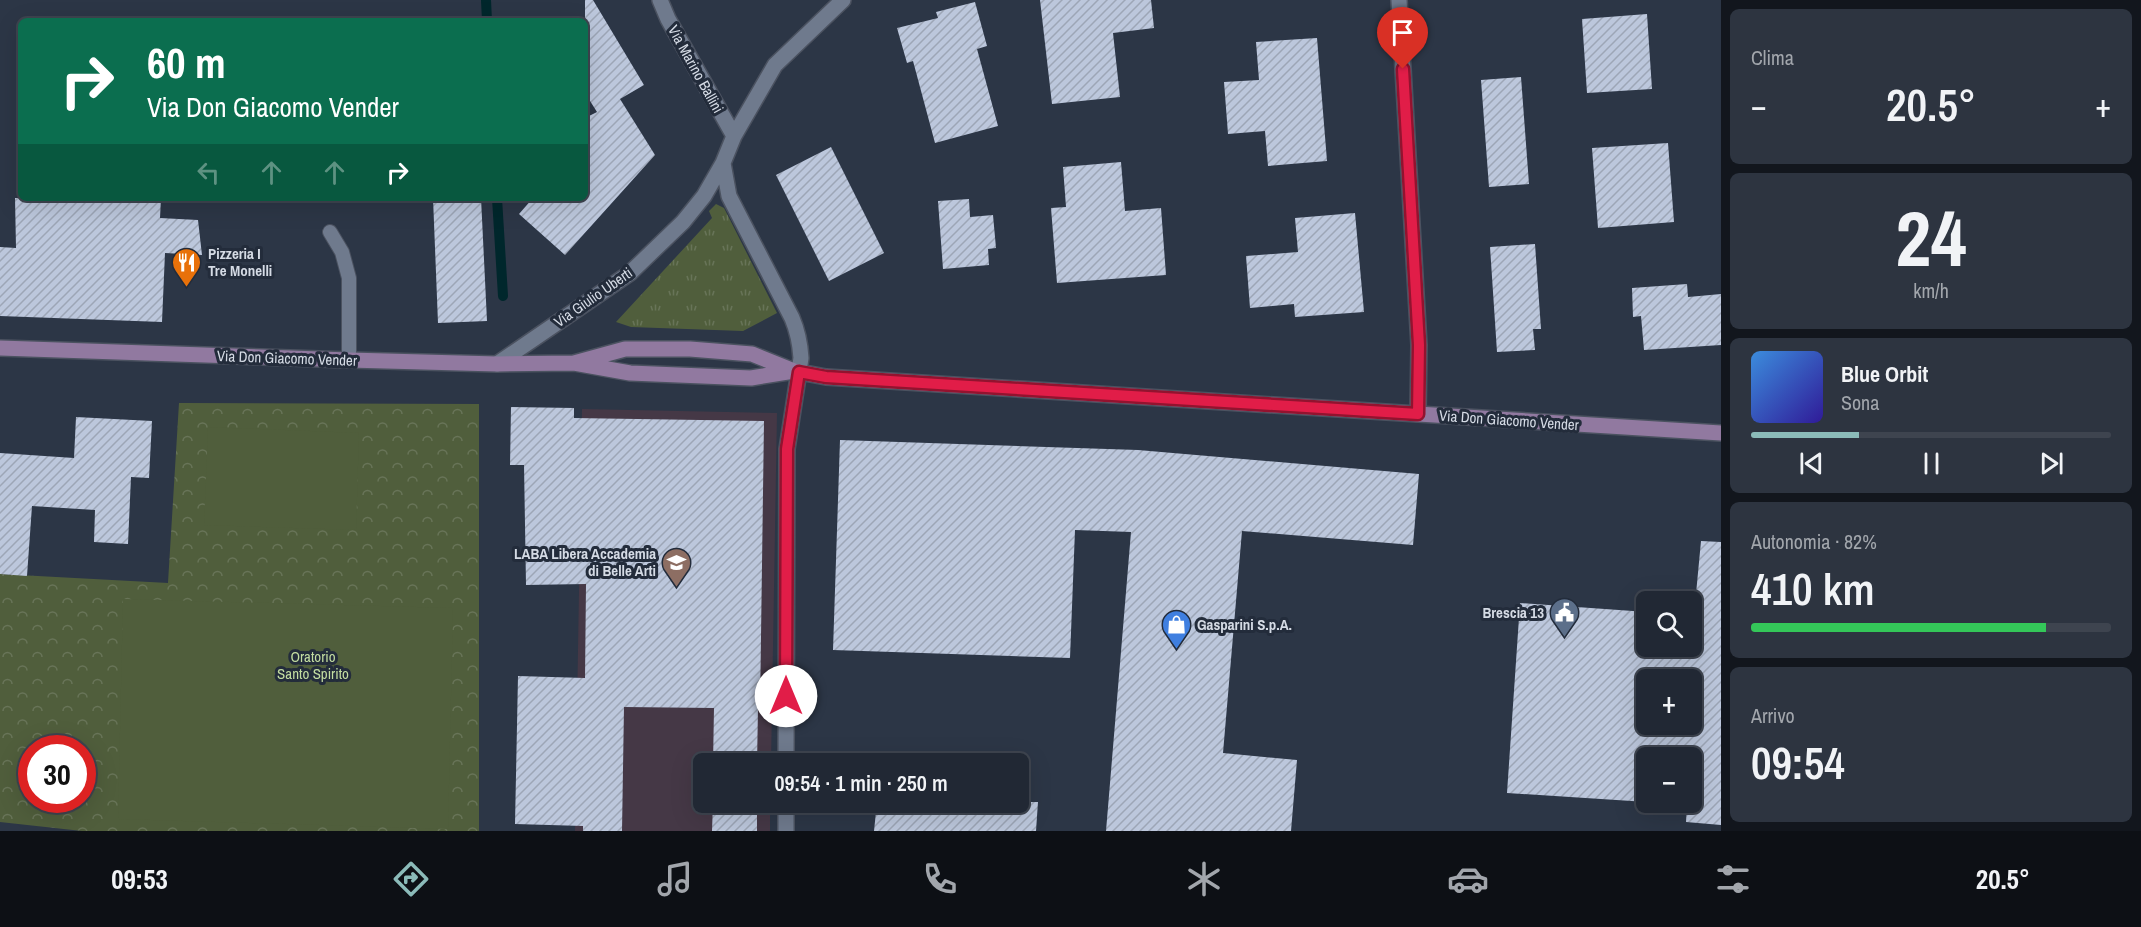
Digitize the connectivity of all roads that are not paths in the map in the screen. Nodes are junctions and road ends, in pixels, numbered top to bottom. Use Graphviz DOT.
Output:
graph roads {
  1 [pos="660,0"];
  2 [pos="843,0"];
  3 [pos="1399,0"];
  4 [pos="734,136"];
  5 [pos="723,163"];
  6 [pos="330,232"];
  7 [pos="0,348"];
  8 [pos="349,360"];
  9 [pos="574,363"];
  10 [pos="497,364"];
  11 [pos="796,372"];
  12 [pos="1418,414"];
  13 [pos="1721,433"];
  14 [pos="786,753"];
  15 [pos="786,813"];
  16 [pos="786,831"];
  1 -- 4 [label="street, Via Marino Ballini"];
  2 -- 4 [label="street, Via Giulio Uberti"];
  3 -- 12 [label="street"];
  4 -- 5 [label="street, Via Giulio Uberti"];
  5 -- 10 [label="street, Via Giulio Uberti"];
  5 -- 11 [label="street"];
  6 -- 8 [label="lane"];
  7 -- 8 [label="street, Via Don Giacomo Vender"];
  8 -- 10 [label="street, Via Don Giacomo Vender"];
  9 -- 10 [label="street, Via Don Giacomo Vender"];
  9 -- 11 [label="street, Via Don Giacomo Vender"];
  9 -- 11 [label="street, Via Don Giacomo Vender"];
  11 -- 12 [label="street, Via Don Giacomo Vender"];
  11 -- 14 [label="street"];
  12 -- 13 [label="street, Via Don Giacomo Vender"];
  15 -- 16 [label="street"];
}
